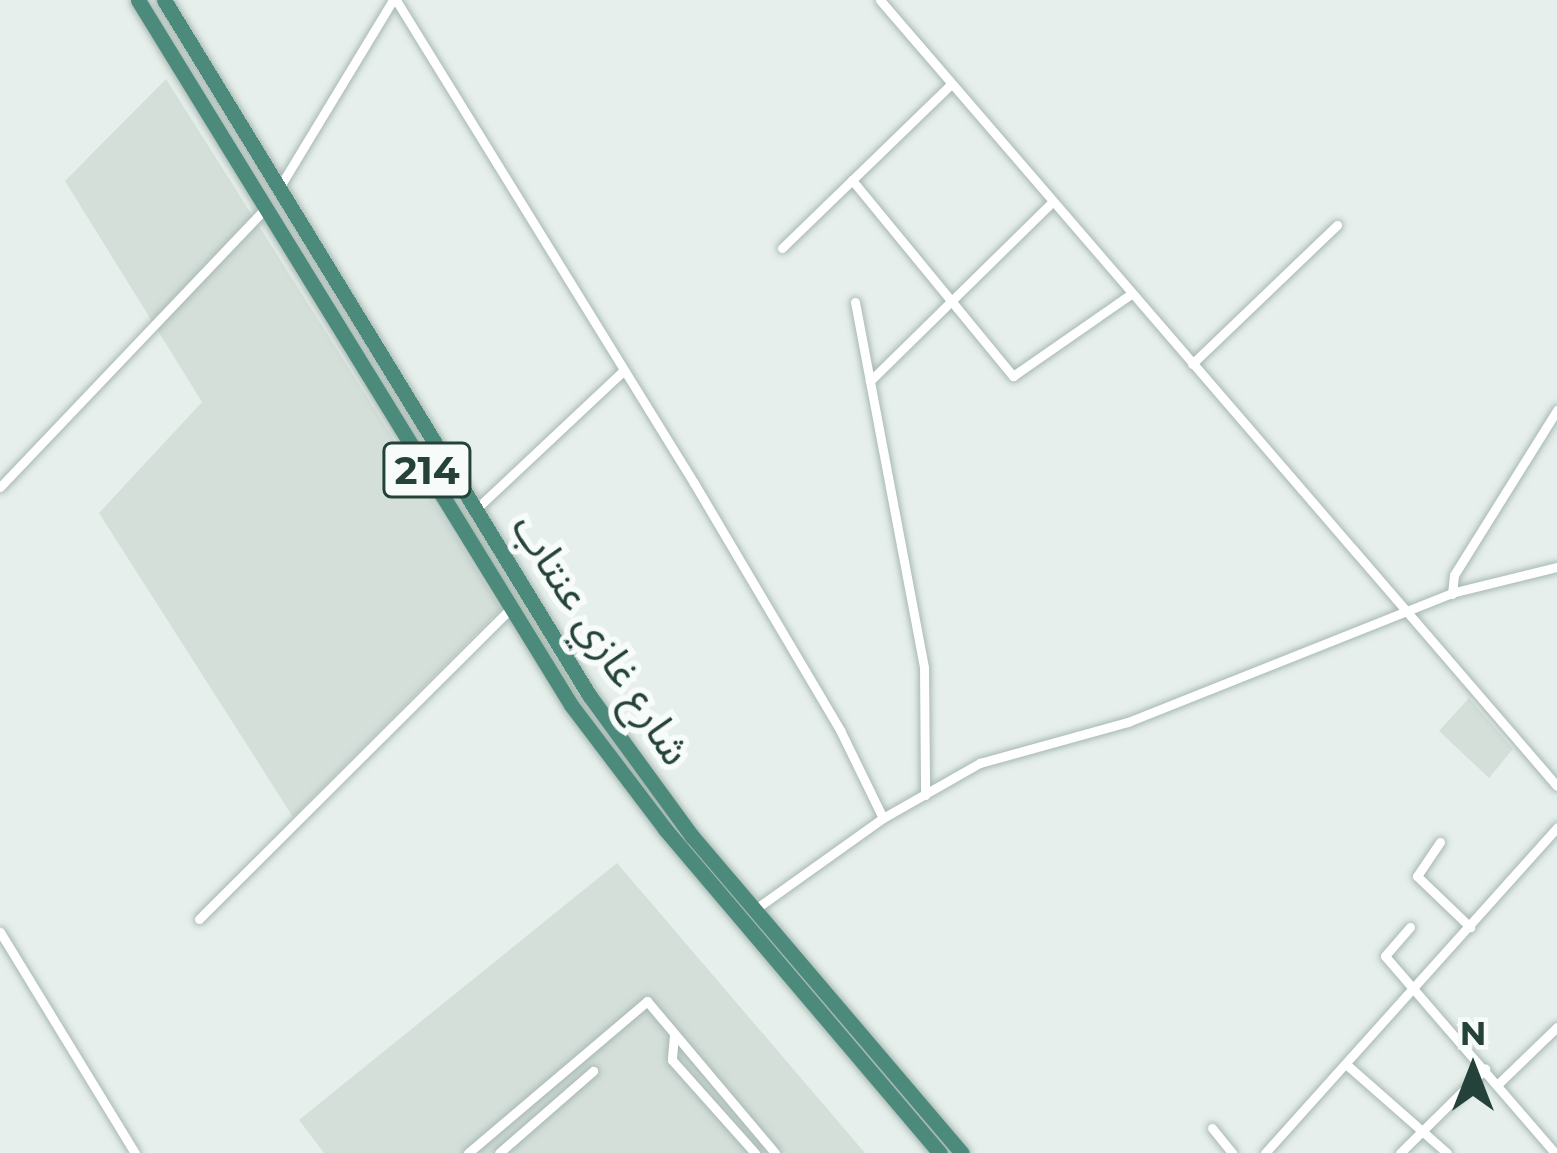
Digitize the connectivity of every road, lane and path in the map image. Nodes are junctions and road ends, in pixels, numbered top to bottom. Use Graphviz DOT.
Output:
graph roads {
  1 [pos="138,0"];
  2 [pos="164,0"];
  3 [pos="394,0"];
  4 [pos="880,0"];
  5 [pos="952,84"];
  6 [pos="852,180"];
  7 [pos="279,188"];
  8 [pos="1052,202"];
  9 [pos="266,208"];
  10 [pos="1337,225"];
  11 [pos="782,248"];
  12 [pos="1131,294"];
  13 [pos="855,302"];
  14 [pos="950,302"];
  15 [pos="1192,364"];
  16 [pos="624,370"];
  17 [pos="870,381"];
  18 [pos="1557,410"];
  19 [pos="0,488"];
  20 [pos="475,510"];
  21 [pos="1557,567"];
  22 [pos="1452,593"];
  23 [pos="511,608"];
  24 [pos="1409,612"];
  25 [pos="1557,786"];
  26 [pos="925,795"];
  27 [pos="883,818"];
  28 [pos="1557,827"];
  29 [pos="1439,842"];
  30 [pos="754,910"];
  31 [pos="199,920"];
  32 [pos="1410,927"];
  33 [pos="1470,927"];
  34 [pos="0,932"];
  35 [pos="1416,991"];
  36 [pos="1556,1031"];
  37 [pos="674,1035"];
  38 [pos="1347,1065"];
  39 [pos="1485,1069"];
  40 [pos="593,1071"];
  41 [pos="1498,1084"];
  42 [pos="1212,1128"];
  43 [pos="1422,1131"];
  44 [pos="1552,1149"];
  45 [pos="951,1151"];
  46 [pos="135,1153"];
  47 [pos="468,1153"];
  48 [pos="499,1153"];
  49 [pos="755,1153"];
  50 [pos="775,1153"];
  51 [pos="1232,1153"];
  52 [pos="1265,1153"];
  53 [pos="1400,1153"];
  54 [pos="1447,1153"];
  1 -- 9 [label="highway, 214"];
  2 -- 7 [label="highway, شارع غازي عنتاب / 214"];
  3 -- 7 [label="street"];
  3 -- 16 [label="street"];
  4 -- 5 [label="street"];
  5 -- 6 [label="street"];
  5 -- 8 [label="street"];
  6 -- 11 [label="street"];
  6 -- 14 [label="street"];
  7 -- 20 [label="highway, شارع غازي عنتاب / 214"];
  8 -- 12 [label="street"];
  8 -- 14 [label="street"];
  9 -- 19 [label="street"];
  9 -- 23 [label="highway, 214"];
  10 -- 15 [label="street"];
  12 -- 14 [label="street"];
  12 -- 15 [label="street"];
  13 -- 17 [label="street"];
  14 -- 17 [label="street"];
  15 -- 24 [label="street"];
  16 -- 20 [label="street"];
  16 -- 27 [label="street"];
  17 -- 26 [label="street"];
  18 -- 22 [label="street"];
  20 -- 30 [label="highway, شارع غازي عنتاب / 214"];
  21 -- 22 [label="street"];
  22 -- 24 [label="street"];
  23 -- 31 [label="street"];
  23 -- 45 [label="highway, 214"];
  24 -- 25 [label="street"];
  24 -- 26 [label="street"];
  26 -- 27 [label="street"];
  27 -- 30 [label="street"];
  28 -- 33 [label="street"];
  29 -- 33 [label="street"];
  30 -- 45 [label="highway, شارع غازي عنتاب / 214"];
  32 -- 35 [label="street"];
  33 -- 35 [label="street"];
  34 -- 46 [label="street"];
  35 -- 38 [label="street"];
  35 -- 39 [label="street"];
  36 -- 41 [label="street"];
  37 -- 47 [label="street"];
  37 -- 49 [label="street"];
  37 -- 50 [label="street"];
  38 -- 43 [label="street"];
  38 -- 52 [label="street"];
  39 -- 41 [label="street"];
  39 -- 43 [label="street"];
  40 -- 48 [label="street"];
  41 -- 44 [label="street"];
  42 -- 51 [label="street"];
  43 -- 53 [label="street"];
  43 -- 54 [label="street"];
}
